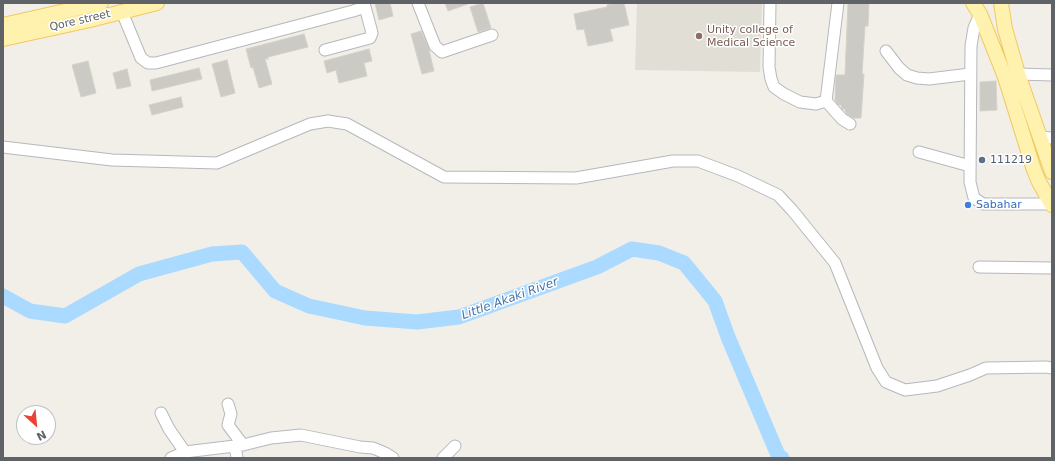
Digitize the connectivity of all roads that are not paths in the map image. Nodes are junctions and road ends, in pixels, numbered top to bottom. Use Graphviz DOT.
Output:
graph roads {
  1 [pos="101,3"];
  2 [pos="157,3"];
  3 [pos="418,3"];
  4 [pos="770,3"];
  5 [pos="838,3"];
  6 [pos="1001,3"];
  7 [pos="365,5"];
  8 [pos="977,9"];
  9 [pos="122,12"];
  10 [pos="61,14"];
  11 [pos="3,25"];
  12 [pos="492,35"];
  13 [pos="3,39"];
  14 [pos="325,50"];
  15 [pos="886,51"];
  16 [pos="970,74"];
  17 [pos="1018,74"];
  18 [pos="1052,75"];
  19 [pos="826,101"];
  20 [pos="850,124"];
  21 [pos="1046,138"];
  22 [pos="3,147"];
  23 [pos="919,152"];
  24 [pos="970,166"];
  25 [pos="1052,172"];
  26 [pos="1052,204"];
  27 [pos="979,268"];
  28 [pos="1052,268"];
  29 [pos="1052,368"];
  30 [pos="228,404"];
  31 [pos="161,413"];
  32 [pos="239,445"];
  33 [pos="455,446"];
  34 [pos="185,452"];
  35 [pos="171,458"];
  36 [pos="236,458"];
  37 [pos="393,458"];
  38 [pos="443,458"];
  1 -- 10 [label="main road, Qore street"];
  2 -- 9 [label="main road, Qore street"];
  3 -- 12 [label="street"];
  4 -- 19 [label="street"];
  5 -- 19 [label="street"];
  6 -- 17 [label="main road"];
  7 -- 9 [label="street"];
  7 -- 14 [label="street"];
  8 -- 16 [label="street"];
  8 -- 26 [label="main road"];
  9 -- 10 [label="main road, Qore street"];
  10 -- 11 [label="main road, Qore street"];
  10 -- 13 [label="main road, Qore street"];
  15 -- 16 [label="street"];
  16 -- 24 [label="street"];
  17 -- 18 [label="street"];
  17 -- 21 [label="main road"];
  19 -- 20 [label="street"];
  21 -- 25 [label="main road"];
  22 -- 29 [label="street"];
  23 -- 24 [label="street"];
  24 -- 26 [label="street"];
  27 -- 28 [label="street"];
  30 -- 32 [label="street"];
  31 -- 34 [label="street"];
  32 -- 34 [label="street"];
  32 -- 36 [label="street"];
  32 -- 37 [label="street"];
  33 -- 38 [label="street"];
  34 -- 35 [label="street"];
}
